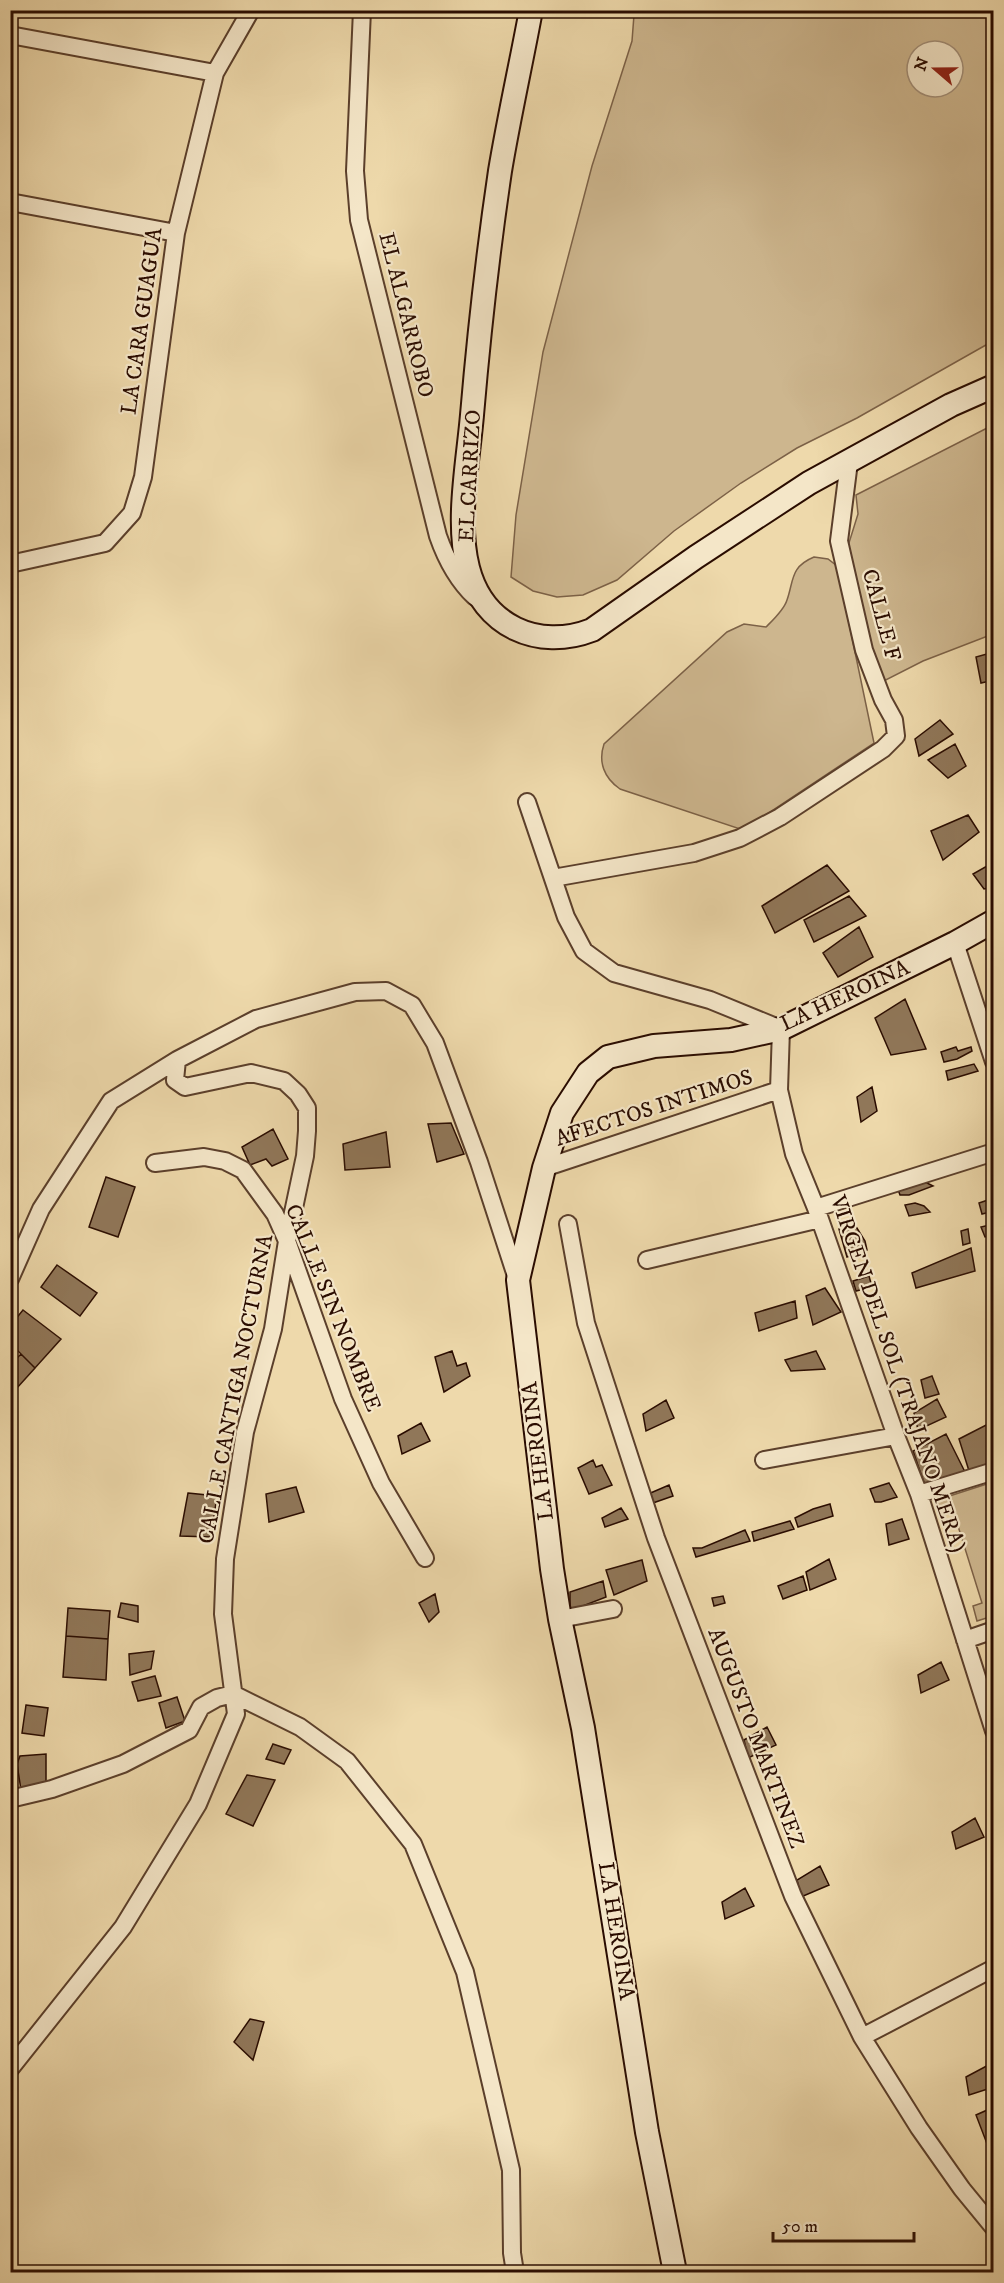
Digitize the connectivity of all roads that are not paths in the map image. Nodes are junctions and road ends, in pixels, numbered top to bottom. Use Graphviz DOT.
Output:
graph roads {
  1 [pos="251,10"];
  2 [pos="362,10"];
  3 [pos="531,10"];
  4 [pos="10,35"];
  5 [pos="215,73"];
  6 [pos="10,202"];
  7 [pos="176,233"];
  8 [pos="993,386"];
  9 [pos="849,462"];
  10 [pos="10,564"];
  11 [pos="489,610"];
  12 [pos="527,802"];
  13 [pos="553,878"];
  14 [pos="993,921"];
  15 [pos="955,943"];
  16 [pos="781,1029"];
  17 [pos="177,1060"];
  18 [pos="993,1062"];
  19 [pos="779,1090"];
  20 [pos="993,1152"];
  21 [pos="155,1163"];
  22 [pos="543,1168"];
  23 [pos="818,1214"];
  24 [pos="568,1224"];
  25 [pos="287,1241"];
  26 [pos="647,1260"];
  27 [pos="10,1279"];
  28 [pos="518,1280"];
  29 [pos="896,1436"];
  30 [pos="764,1460"];
  31 [pos="993,1471"];
  32 [pos="919,1494"];
  33 [pos="425,1558"];
  34 [pos="613,1609"];
  35 [pos="560,1619"];
  36 [pos="993,1630"];
  37 [pos="965,1640"];
  38 [pos="233,1694"];
  39 [pos="993,1731"];
  40 [pos="10,1799"];
  41 [pos="993,1968"];
  42 [pos="862,2037"];
  43 [pos="10,2069"];
  44 [pos="993,2228"];
  45 [pos="515,2272"];
  46 [pos="675,2272"];
  1 -- 5 [label="street, LA CARA GUAGUA"];
  2 -- 11 [label="street, EL ALGARROBO"];
  3 -- 11 [label="street, EL CARRIZO"];
  4 -- 5 [label="street"];
  5 -- 7 [label="street, LA CARA GUAGUA"];
  6 -- 7 [label="street"];
  7 -- 10 [label="street, LA CARA GUAGUA"];
  8 -- 9 [label="street, EL CARRIZO"];
  9 -- 11 [label="street, EL CARRIZO"];
  9 -- 13 [label="street, CALLE F"];
  12 -- 13 [label="street"];
  13 -- 16 [label="street"];
  14 -- 15 [label="street, LA HEROINA"];
  15 -- 16 [label="street, LA HEROINA"];
  15 -- 18 [label="street"];
  16 -- 19 [label="street, VIRGEN DEL SOL (TRAJANO MERA)"];
  16 -- 22 [label="street, LA HEROINA"];
  17 -- 25 [label="street, CALLE CANTIGA NOCTURNA"];
  17 -- 27 [label="street"];
  17 -- 28 [label="street"];
  19 -- 22 [label="street, AFECTOS INTIMOS"];
  19 -- 23 [label="street, VIRGEN DEL SOL (TRAJANO MERA)"];
  20 -- 23 [label="street"];
  21 -- 25 [label="street, CALLE SIN NOMBRE"];
  22 -- 28 [label="street, LA HEROINA"];
  23 -- 26 [label="street"];
  23 -- 29 [label="street, VIRGEN DEL SOL (TRAJANO MERA)"];
  24 -- 42 [label="street, AUGUSTO MARTINEZ"];
  25 -- 33 [label="street, CALLE SIN NOMBRE"];
  25 -- 38 [label="street, CALLE CANTIGA NOCTURNA"];
  28 -- 35 [label="street, LA HEROINA"];
  29 -- 30 [label="street"];
  29 -- 32 [label="street, VIRGEN DEL SOL (TRAJANO MERA)"];
  31 -- 32 [label="street"];
  32 -- 37 [label="street, VIRGEN DEL SOL (TRAJANO MERA)"];
  34 -- 35 [label="street"];
  35 -- 46 [label="street, LA HEROINA"];
  36 -- 37 [label="street"];
  37 -- 39 [label="street, VIRGEN DEL SOL (TRAJANO MERA)"];
  38 -- 40 [label="street"];
  38 -- 43 [label="street, CALLE CANTIGA NOCTURNA"];
  38 -- 45 [label="street"];
  41 -- 42 [label="street"];
  42 -- 44 [label="street, AUGUSTO MARTINEZ"];
}
